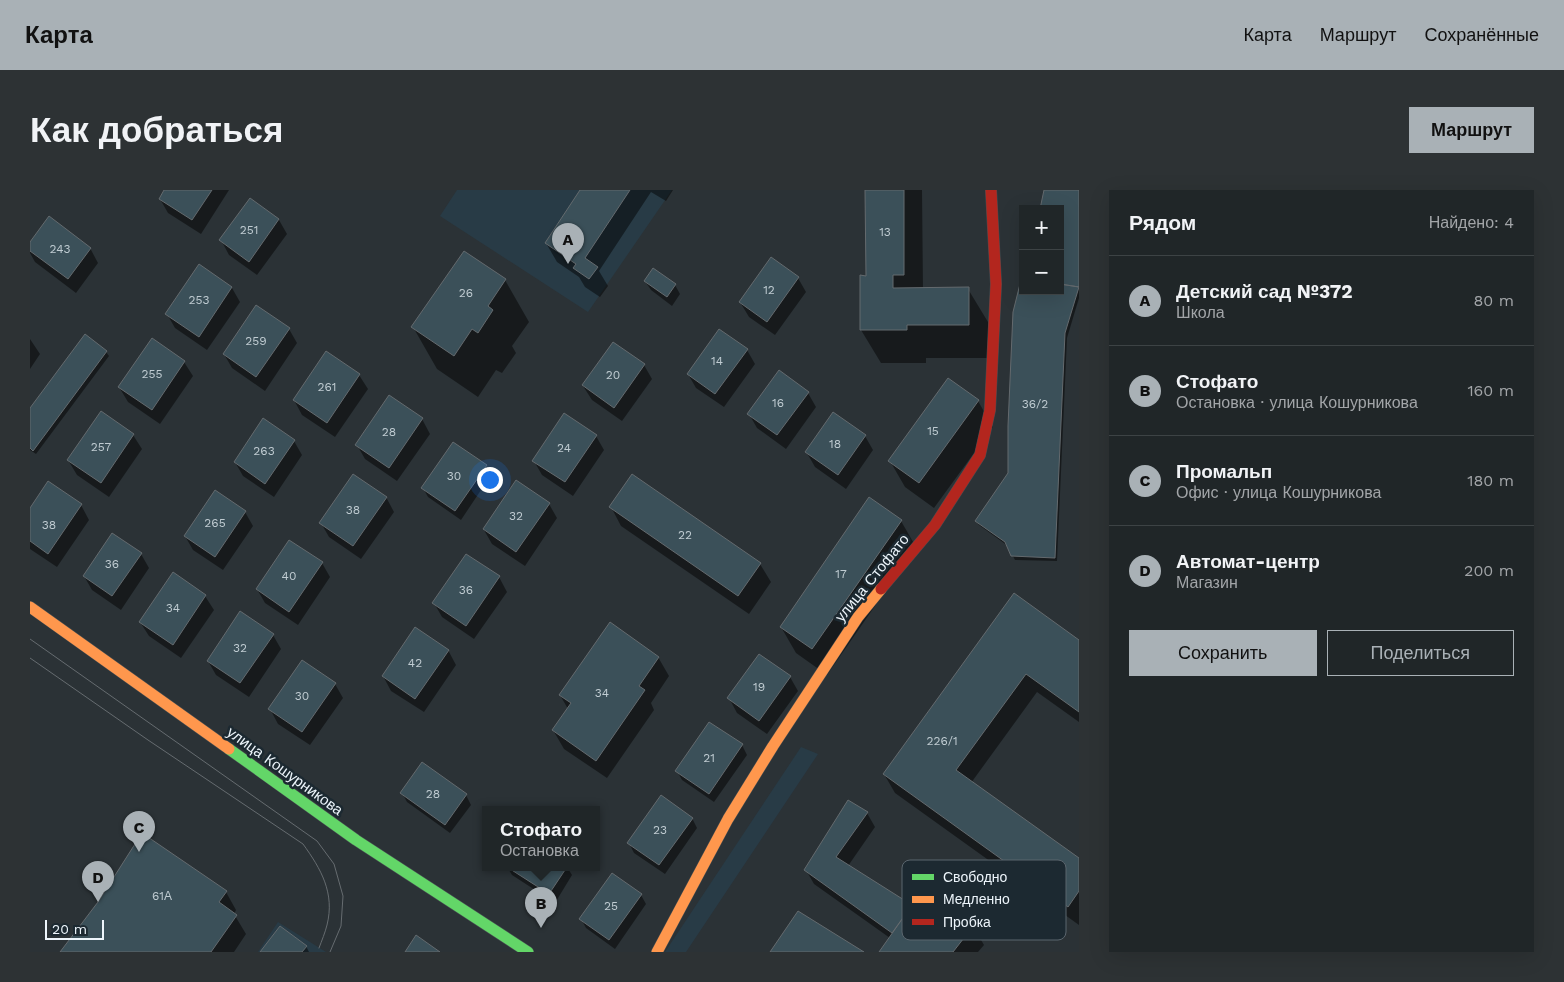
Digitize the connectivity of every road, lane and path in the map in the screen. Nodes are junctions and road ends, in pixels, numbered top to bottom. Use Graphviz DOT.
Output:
graph roads {
  1 [pos="991,190"];
  2 [pos="30,607"];
  3 [pos="528,952"];
  4 [pos="657,952"];
  1 -- 4 [label="street, улица Стофато"];
  2 -- 3 [label="street, улица Кошурникова"];
}
